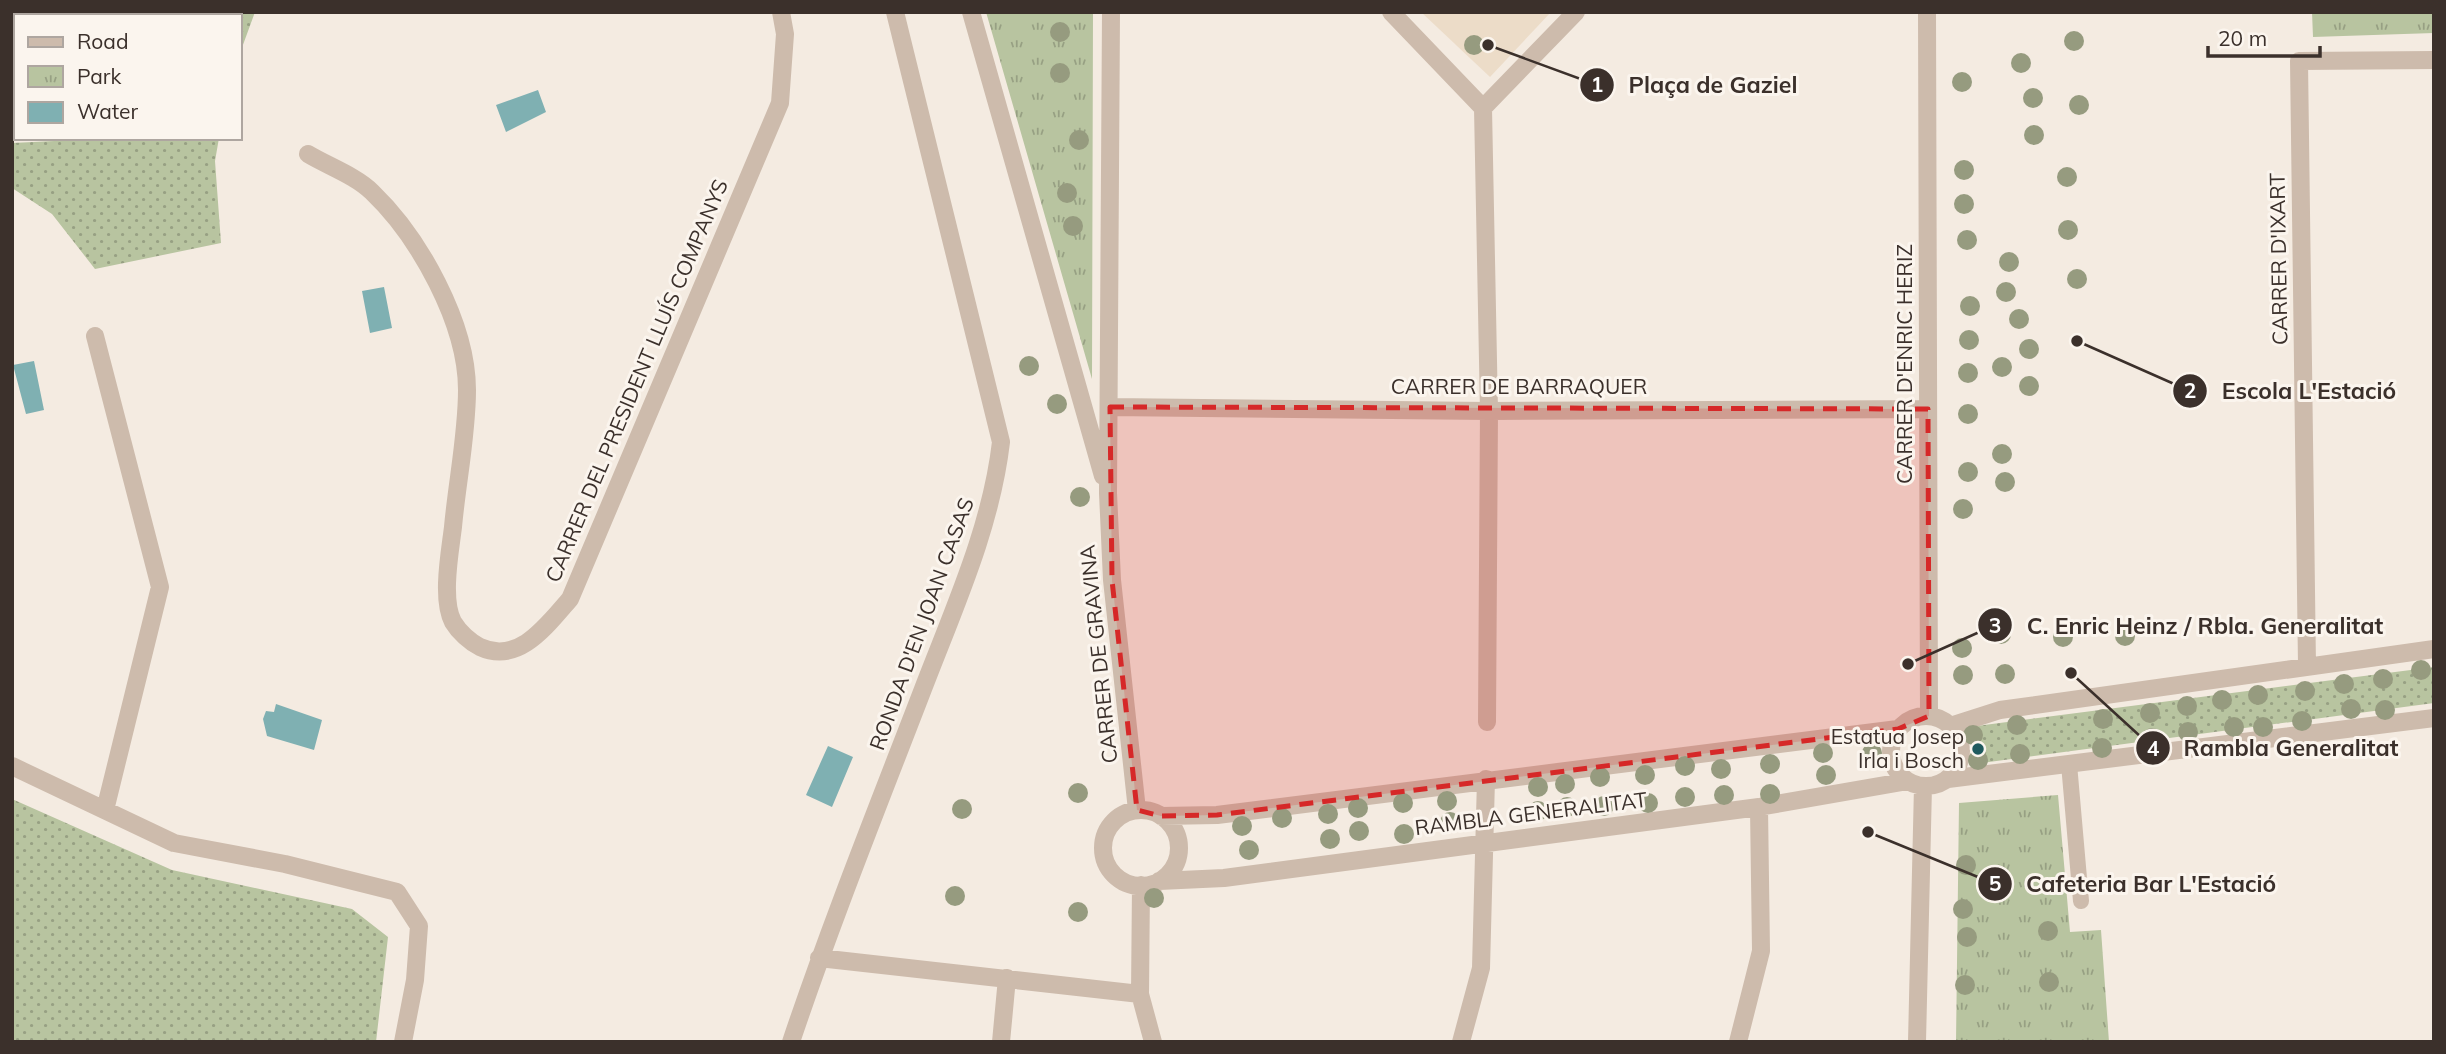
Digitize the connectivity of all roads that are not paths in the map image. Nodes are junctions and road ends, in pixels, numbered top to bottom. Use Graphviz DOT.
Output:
graph roads {
  1 [pos="781,12"];
  2 [pos="895,12"];
  3 [pos="971,12"];
  4 [pos="1111,12"];
  5 [pos="1391,12"];
  6 [pos="1576,12"];
  7 [pos="1927,12"];
  8 [pos="2434,60"];
  9 [pos="1483,108"];
  10 [pos="309,154"];
  11 [pos="95,336"];
  12 [pos="1110,407"];
  13 [pos="1928,409"];
  14 [pos="1489,411"];
  15 [pos="1108,493"];
  16 [pos="2434,649"];
  17 [pos="2307,666"];
  18 [pos="1929,716"];
  19 [pos="2434,718"];
  20 [pos="1487,722"];
  21 [pos="1950,726"];
  22 [pos="1898,729"];
  23 [pos="2069,764"];
  24 [pos="12,766"];
  25 [pos="1486,779"];
  26 [pos="1948,779"];
  27 [pos="1916,784"];
  28 [pos="1759,807"];
  29 [pos="105,810"];
  30 [pos="1137,810"];
  31 [pos="1161,816"];
  32 [pos="1485,842"];
  33 [pos="1159,881"];
  34 [pos="1141,886"];
  35 [pos="2081,901"];
  36 [pos="819,958"];
  37 [pos="1007,978"];
  38 [pos="1140,995"];
  39 [pos="403,1042"];
  40 [pos="791,1042"];
  41 [pos="1002,1042"];
  42 [pos="1153,1042"];
  43 [pos="1461,1042"];
  44 [pos="1738,1042"];
  45 [pos="1917,1042"];
  1 -- 10 [label="street, CARRER DEL PRESIDENT LLUÍS COMPANYS"];
  2 -- 36 [label="street, RONDA D'EN JOAN CASAS"];
  3 -- 15 [label="street"];
  4 -- 12 [label="street"];
  5 -- 9 [label="street"];
  6 -- 9 [label="street"];
  7 -- 13 [label="street, CARRER D'ENRIC HERIZ"];
  8 -- 17 [label="street, CARRER D'IXART"];
  9 -- 14 [label="street"];
  11 -- 29 [label="street"];
  12 -- 14 [label="street, CARRER DE BARRAQUER"];
  12 -- 15 [label="street"];
  13 -- 14 [label="street, CARRER DE BARRAQUER"];
  13 -- 18 [label="street, CARRER D'ENRIC HERIZ"];
  14 -- 20 [label="street"];
  15 -- 30 [label="street, CARRER DE GRAVINA"];
  16 -- 17 [label="street"];
  17 -- 21 [label="street"];
  18 -- 21 [label="street"];
  18 -- 22 [label="street"];
  19 -- 23 [label="street"];
  21 -- 26 [label="street"];
  22 -- 25 [label="street, RAMBLA GENERALITAT"];
  22 -- 27 [label="street"];
  23 -- 26 [label="street"];
  23 -- 35 [label="lane"];
  24 -- 29 [label="street"];
  25 -- 31 [label="street, RAMBLA GENERALITAT"];
  25 -- 32 [label="street"];
  26 -- 27 [label="street"];
  27 -- 28 [label="street, RAMBLA GENERALITAT"];
  27 -- 45 [label="street"];
  28 -- 32 [label="street, RAMBLA GENERALITAT"];
  28 -- 44 [label="street"];
  29 -- 39 [label="street"];
  30 -- 31 [label="street"];
  30 -- 34 [label="street"];
  31 -- 33 [label="street"];
  32 -- 33 [label="street, RAMBLA GENERALITAT"];
  32 -- 43 [label="street"];
  33 -- 34 [label="street"];
  34 -- 38 [label="street"];
  36 -- 37 [label="street"];
  36 -- 40 [label="street, RONDA D'EN JOAN CASAS"];
  37 -- 38 [label="street"];
  37 -- 41 [label="street"];
  38 -- 42 [label="street"];
}
